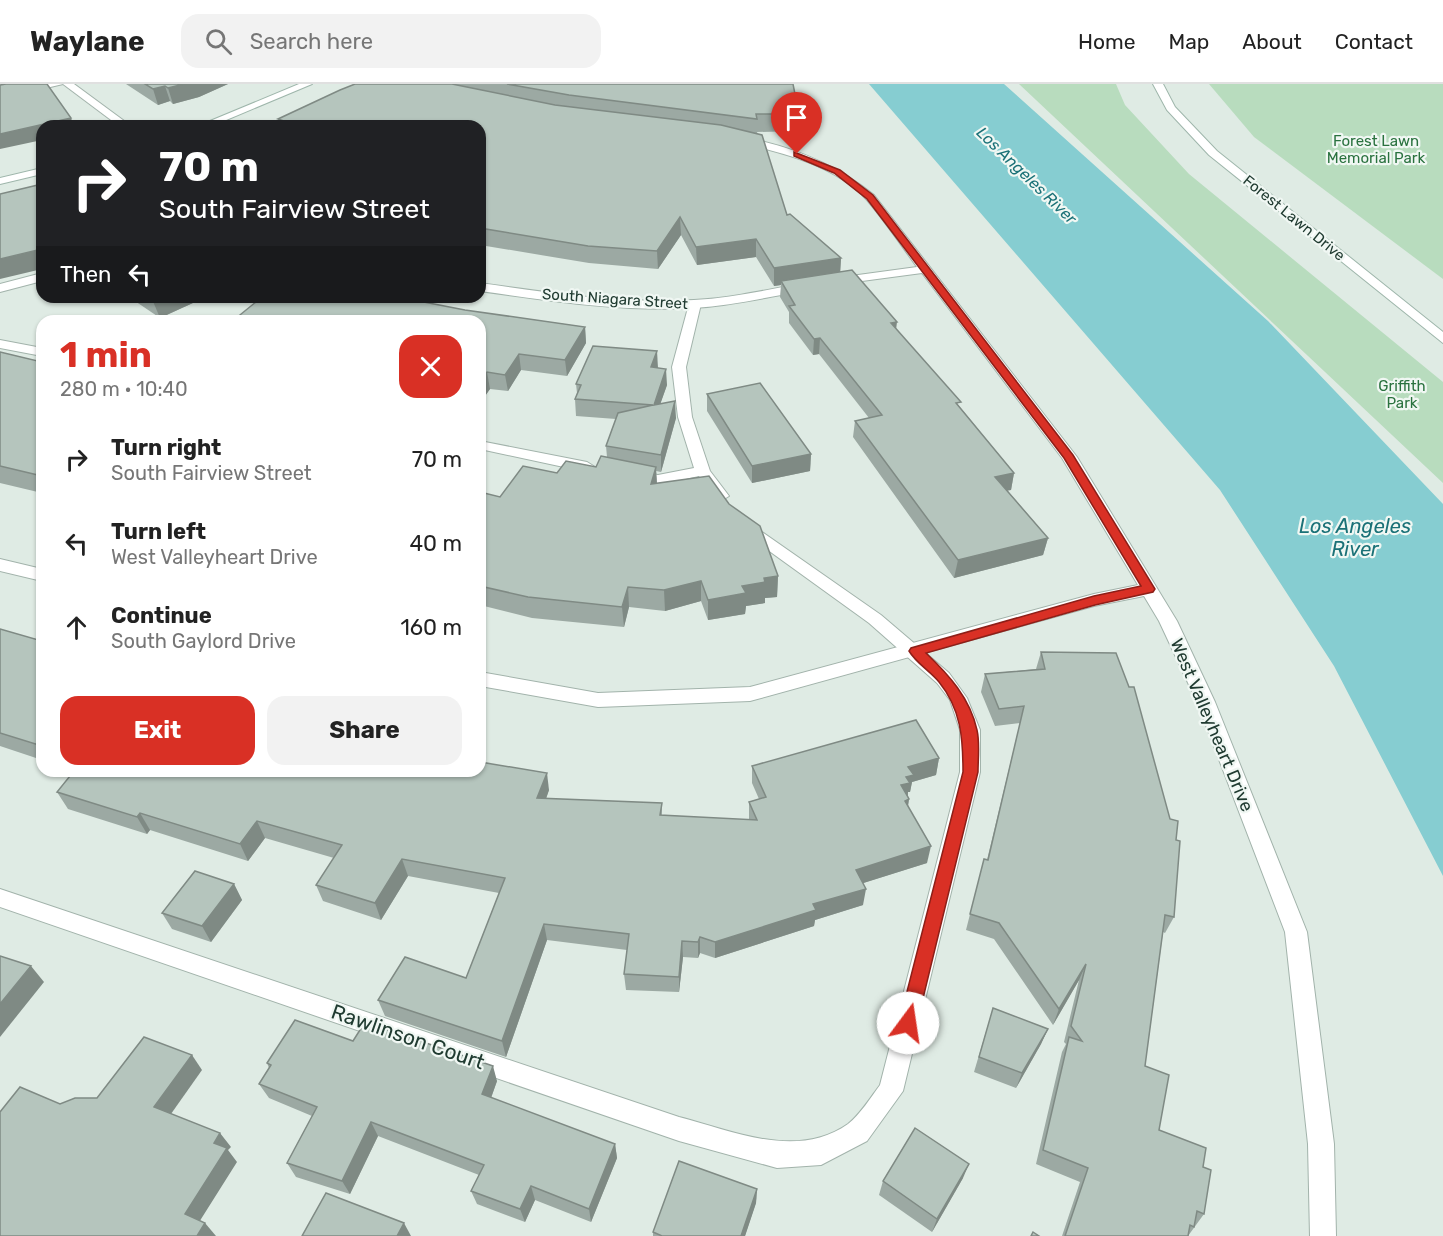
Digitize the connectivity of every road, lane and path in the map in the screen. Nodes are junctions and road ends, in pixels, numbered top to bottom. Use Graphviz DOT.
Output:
graph roads {
  1 [pos="58,84"];
  2 [pos="68,84"];
  3 [pos="307,84"];
  4 [pos="1158,84"];
  5 [pos="0,96"];
  6 [pos="118,120"];
  7 [pos="218,120"];
  8 [pos="731,138"];
  9 [pos="36,172"];
  10 [pos="0,181"];
  11 [pos="927,268"];
  12 [pos="36,279"];
  13 [pos="0,288"];
  14 [pos="486,288"];
  15 [pos="695,304"];
  16 [pos="1443,339"];
  17 [pos="0,344"];
  18 [pos="36,351"];
  19 [pos="486,446"];
  20 [pos="601,470"];
  21 [pos="703,471"];
  22 [pos="623,475"];
  23 [pos="0,565"];
  24 [pos="36,574"];
  25 [pos="1149,589"];
  26 [pos="915,651"];
  27 [pos="486,680"];
  28 [pos="0,898"];
  29 [pos="1323,1236"];
  1 -- 5 [label="street"];
  2 -- 6 [label="street"];
  3 -- 7 [label="street"];
  4 -- 16 [label="street, Forest Lawn Drive"];
  8 -- 11 [label="street, West Valleyheart Drive"];
  9 -- 10 [label="street"];
  11 -- 15 [label="street, South Niagara Street"];
  11 -- 25 [label="street, West Valleyheart Drive"];
  12 -- 13 [label="street"];
  14 -- 15 [label="street, South Niagara Street"];
  15 -- 21 [label="street"];
  17 -- 18 [label="street"];
  19 -- 20 [label="street"];
  21 -- 22 [label="street"];
  21 -- 26 [label="street"];
  23 -- 24 [label="street"];
  25 -- 26 [label="street"];
  25 -- 29 [label="street, West Valleyheart Drive"];
  26 -- 27 [label="street"];
  26 -- 28 [label="street, Rawlinson Court"];
}
